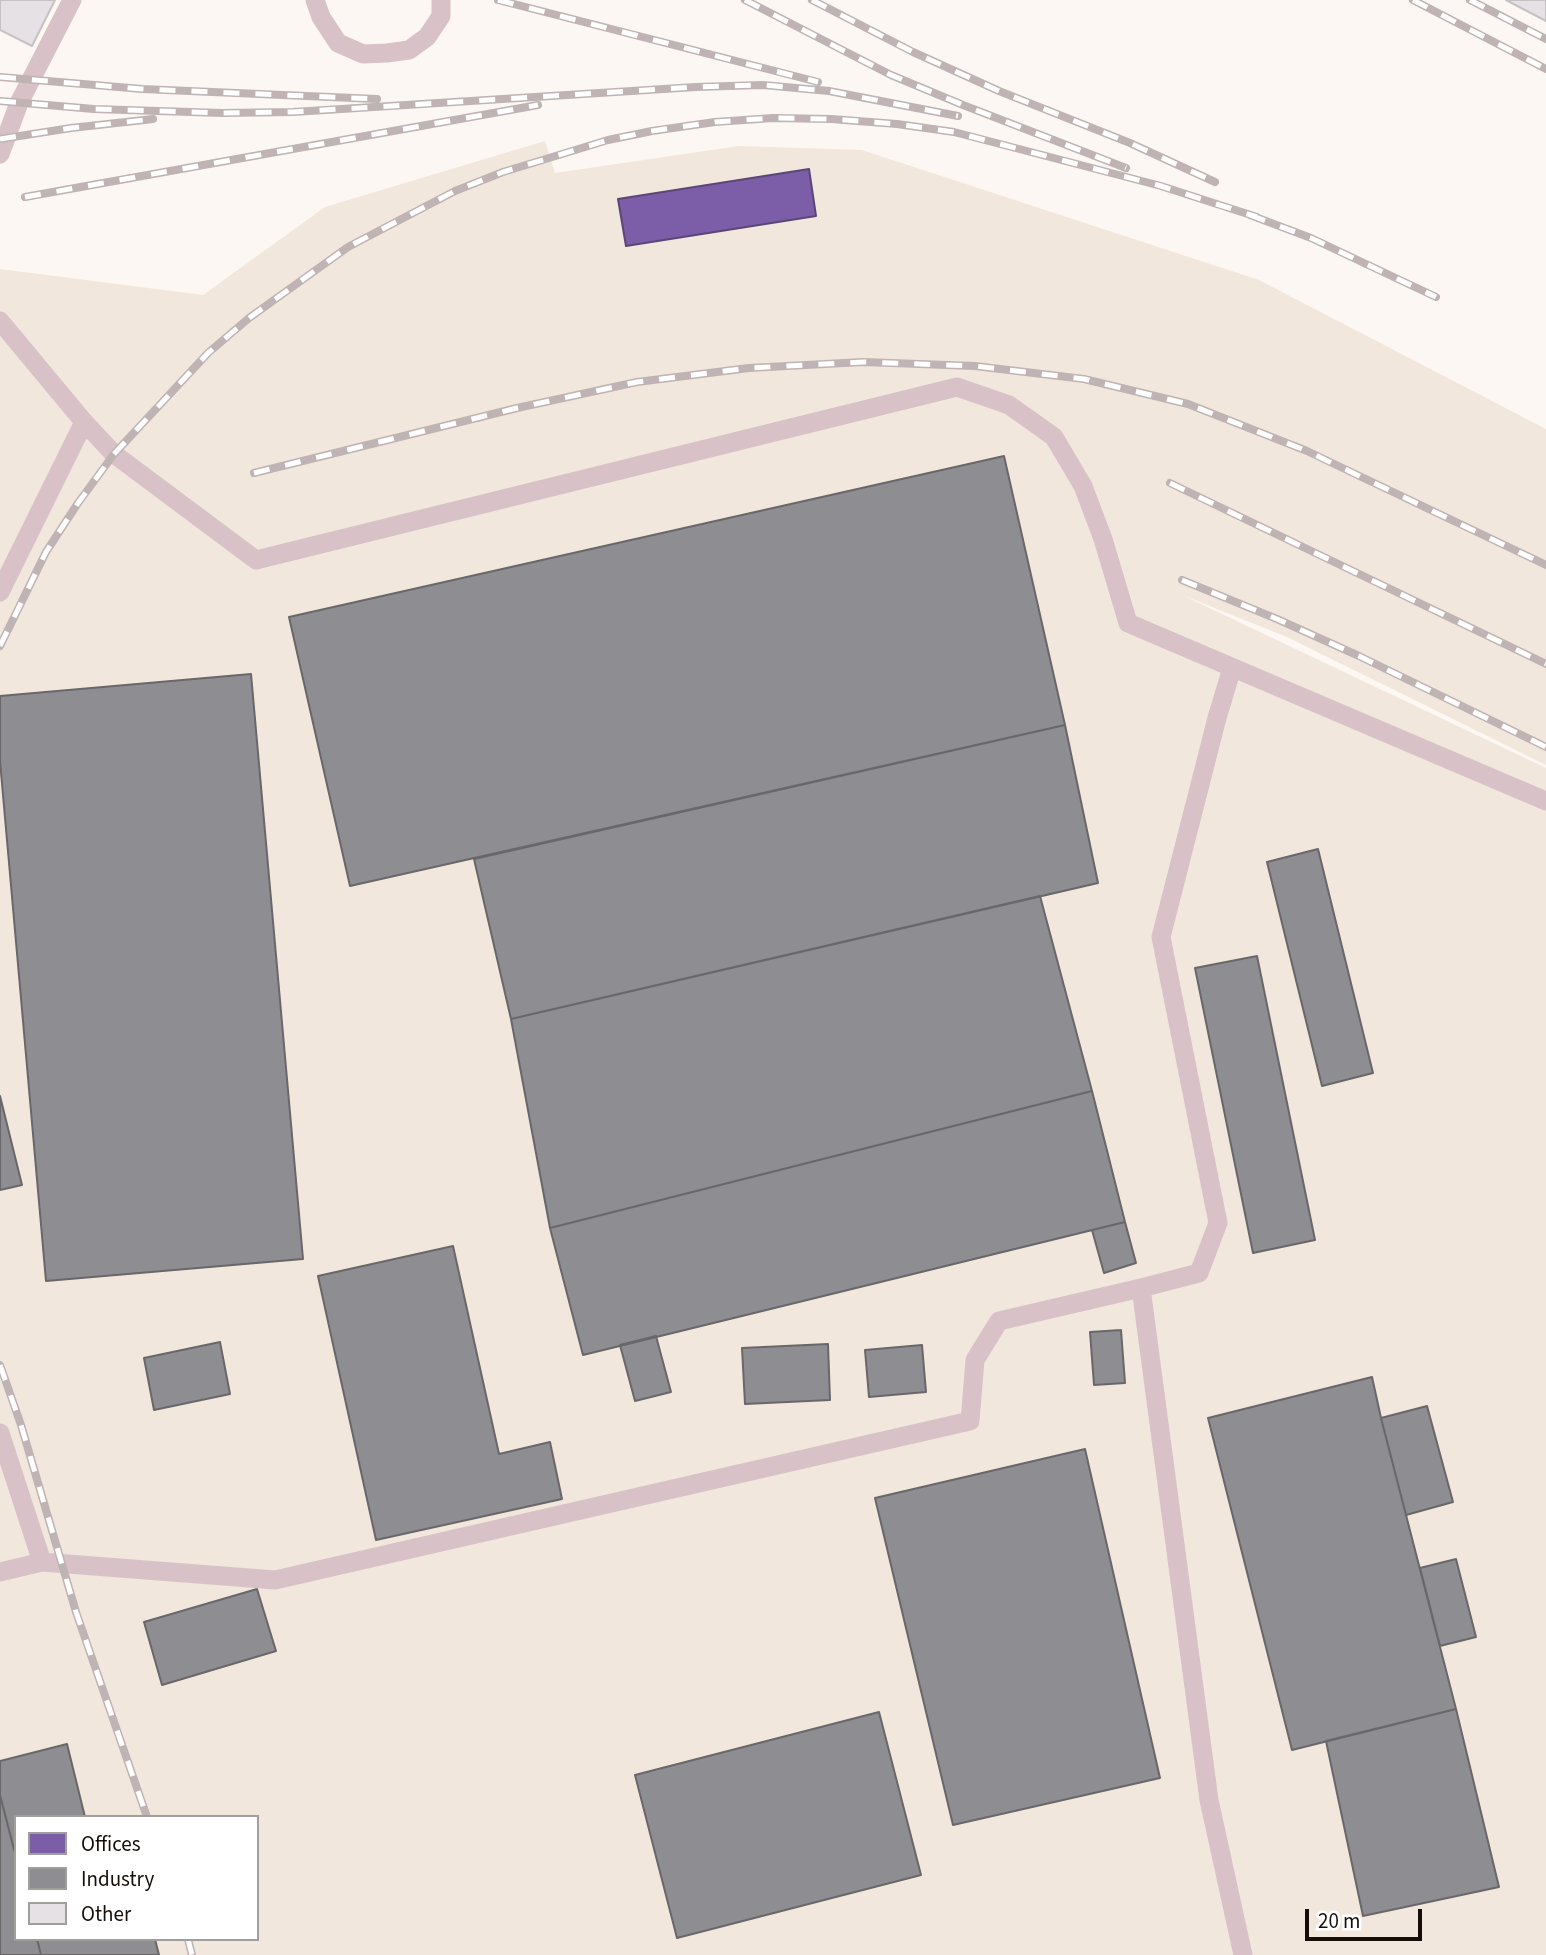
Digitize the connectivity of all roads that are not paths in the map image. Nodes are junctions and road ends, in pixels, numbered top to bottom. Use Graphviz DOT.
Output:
graph roads {
  1 [pos="72,0"];
  2 [pos="315,0"];
  3 [pos="441,0"];
  4 [pos="0,154"];
  5 [pos="0,321"];
  6 [pos="84,422"];
  7 [pos="0,592"];
  8 [pos="1231,668"];
  9 [pos="1546,801"];
  10 [pos="1141,1288"];
  11 [pos="0,1433"];
  12 [pos="42,1562"];
  13 [pos="0,1572"];
  14 [pos="1243,1955"];
  1 -- 4 [label="lane"];
  2 -- 3 [label="lane"];
  5 -- 6 [label="lane"];
  6 -- 7 [label="lane"];
  6 -- 8 [label="lane"];
  8 -- 9 [label="lane"];
  8 -- 10 [label="lane"];
  10 -- 12 [label="lane"];
  10 -- 14 [label="lane"];
  11 -- 12 [label="lane"];
  12 -- 13 [label="lane"];
}
